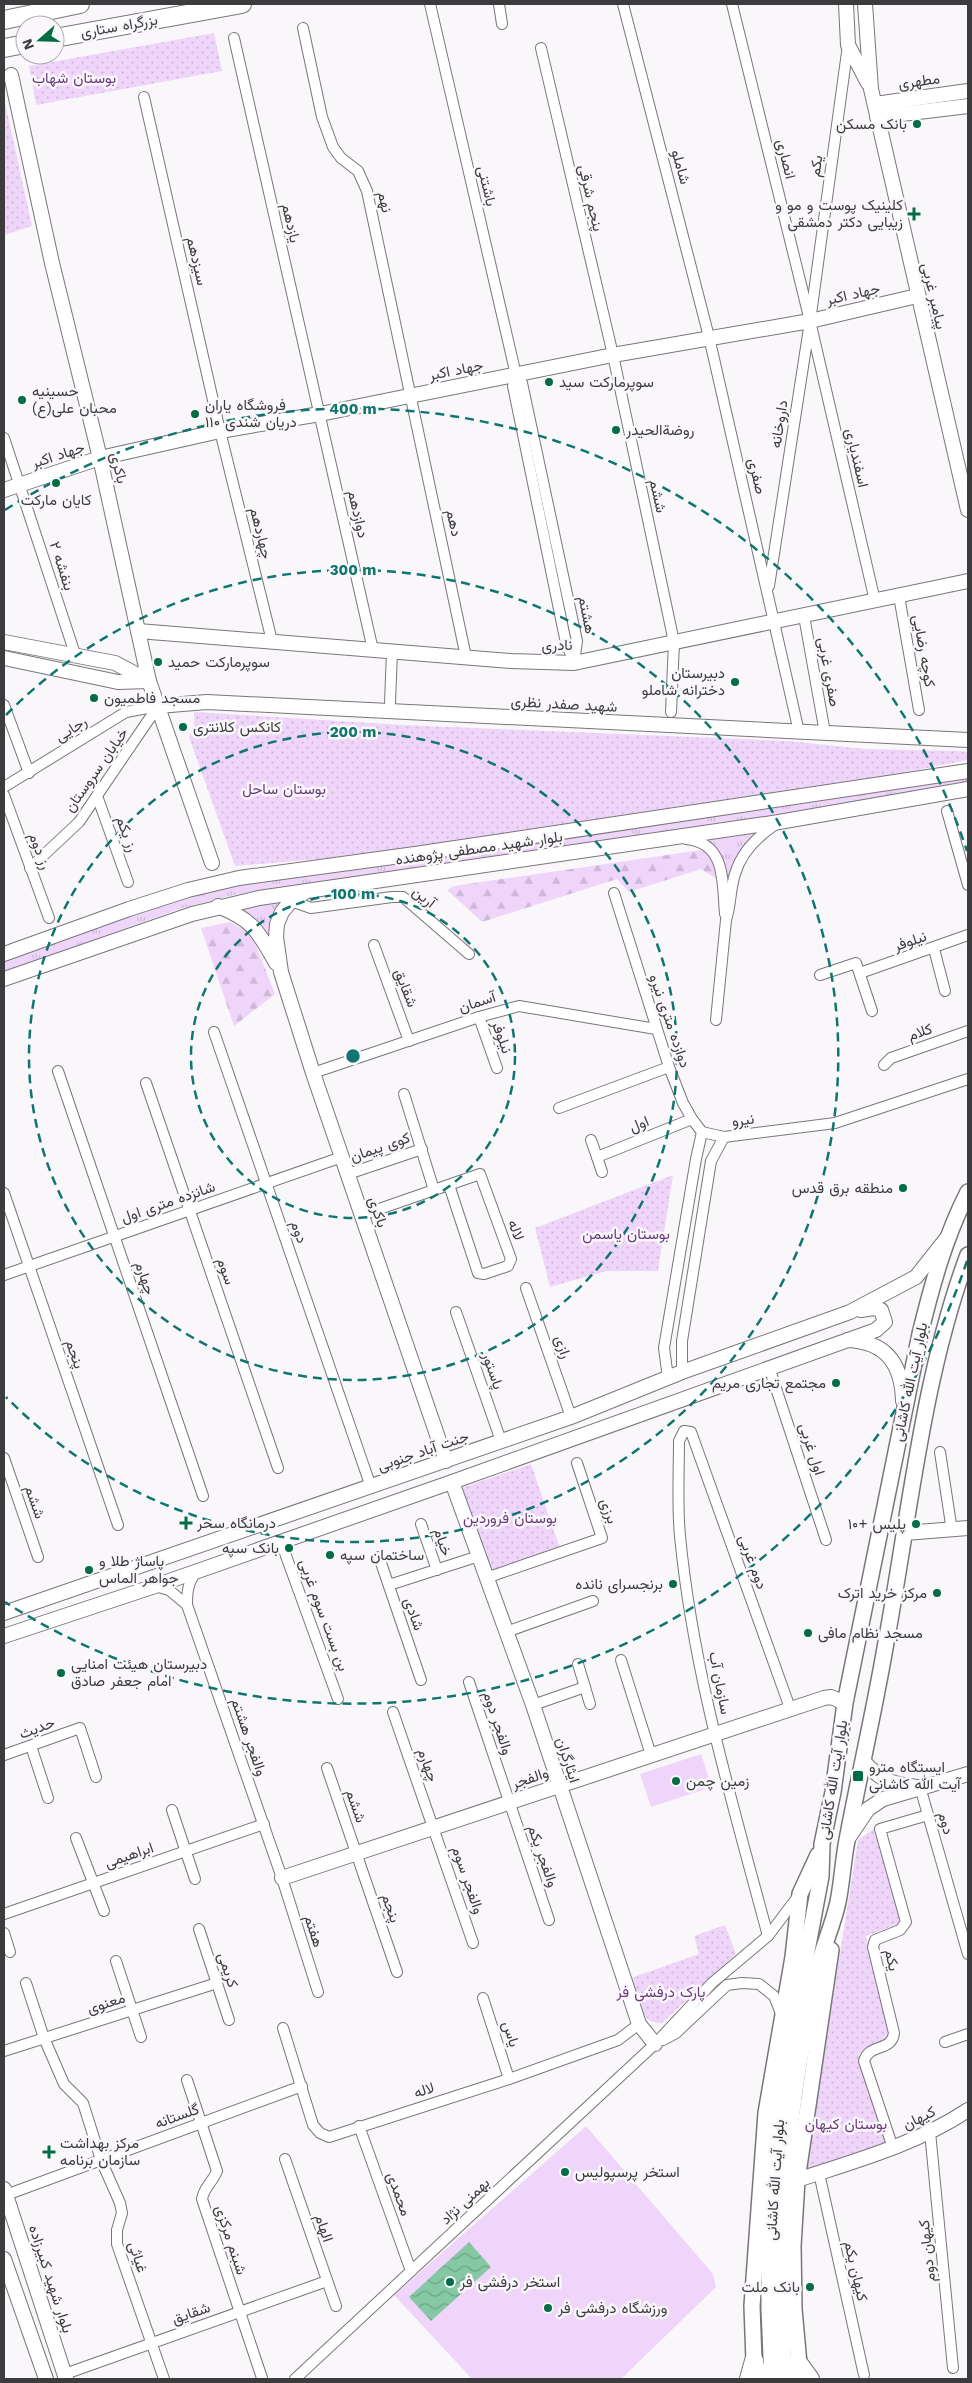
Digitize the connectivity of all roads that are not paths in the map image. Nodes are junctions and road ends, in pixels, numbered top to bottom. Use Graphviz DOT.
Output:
graph roads {
  1 [pos="80,4"];
  2 [pos="242,4"];
  3 [pos="430,4"];
  4 [pos="498,4"];
  5 [pos="623,4"];
  6 [pos="732,4"];
  7 [pos="846,4"];
  8 [pos="865,4"];
  9 [pos="4,20"];
  10 [pos="502,24"];
  11 [pos="303,28"];
  12 [pos="65,36"];
  13 [pos="234,38"];
  14 [pos="848,45"];
  15 [pos="540,48"];
  16 [pos="11,75"];
  17 [pos="871,89"];
  18 [pos="968,91"];
  19 [pos="144,97"];
  20 [pos="968,106"];
  21 [pos="876,111"];
  22 [pos="917,296"];
  23 [pos="810,321"];
  24 [pos="709,337"];
  25 [pos="613,355"];
  26 [pos="516,375"];
  27 [pos="412,395"];
  28 [pos="320,414"];
  29 [pos="220,431"];
  30 [pos="4,438"];
  31 [pos="100,458"];
  32 [pos="20,484"];
  33 [pos="4,490"];
  34 [pos="968,510"];
  35 [pos="968,581"];
  36 [pos="768,591"];
  37 [pos="900,596"];
  38 [pos="875,601"];
  39 [pos="804,616"];
  40 [pos="776,622"];
  41 [pos="138,631"];
  42 [pos="4,642"];
  43 [pos="272,642"];
  44 [pos="674,642"];
  45 [pos="373,650"];
  46 [pos="392,651"];
  47 [pos="76,657"];
  48 [pos="466,657"];
  49 [pos="4,658"];
  50 [pos="574,663"];
  51 [pos="149,681"];
  52 [pos="390,703"];
  53 [pos="4,705"];
  54 [pos="158,706"];
  55 [pos="919,710"];
  56 [pos="671,712"];
  57 [pos="7,728"];
  58 [pos="799,732"];
  59 [pos="825,733"];
  60 [pos="968,740"];
  61 [pos="968,771"];
  62 [pos="29,773"];
  63 [pos="4,787"];
  64 [pos="968,789"];
  65 [pos="4,795"];
  66 [pos="97,796"];
  67 [pos="947,811"];
  68 [pos="779,822"];
  69 [pos="673,837"];
  70 [pos="212,863"];
  71 [pos="30,868"];
  72 [pos="128,882"];
  73 [pos="968,885"];
  74 [pos="306,891"];
  75 [pos="614,893"];
  76 [pos="291,901"];
  77 [pos="218,906"];
  78 [pos="49,918"];
  79 [pos="726,920"];
  80 [pos="968,935"];
  81 [pos="374,945"];
  82 [pos="934,948"];
  83 [pos="4,954"];
  84 [pos="469,954"];
  85 [pos="281,972"];
  86 [pos="860,974"];
  87 [pos="820,975"];
  88 [pos="4,979"];
  89 [pos="944,991"];
  90 [pos="872,1011"];
  91 [pos="479,1017"];
  92 [pos="716,1020"];
  93 [pos="656,1029"];
  94 [pos="214,1032"];
  95 [pos="968,1032"];
  96 [pos="409,1041"];
  97 [pos="884,1065"];
  98 [pos="670,1067"];
  99 [pos="497,1068"];
  100 [pos="58,1071"];
  101 [pos="313,1073"];
  102 [pos="968,1079"];
  103 [pos="146,1083"];
  104 [pos="404,1094"];
  105 [pos="559,1108"];
  106 [pos="692,1120"];
  107 [pos="702,1132"];
  108 [pos="724,1137"];
  109 [pos="591,1140"];
  110 [pos="422,1148"];
  111 [pos="342,1157"];
  112 [pos="597,1157"];
  113 [pos="602,1172"];
  114 [pos="348,1174"];
  115 [pos="266,1183"];
  116 [pos="449,1185"];
  117 [pos="434,1190"];
  118 [pos="968,1192"];
  119 [pos="4,1193"];
  120 [pos="189,1210"];
  121 [pos="362,1215"];
  122 [pos="114,1236"];
  123 [pos="948,1236"];
  124 [pos="682,1239"];
  125 [pos="697,1241"];
  126 [pos="968,1255"];
  127 [pos="29,1266"];
  128 [pos="4,1275"];
  129 [pos="964,1280"];
  130 [pos="526,1288"];
  131 [pos="456,1312"];
  132 [pos="850,1312"];
  133 [pos="843,1340"];
  134 [pos="769,1367"];
  135 [pos="682,1372"];
  136 [pos="668,1378"];
  137 [pos="571,1417"];
  138 [pos="684,1431"];
  139 [pos="899,1435"];
  140 [pos="501,1441"];
  141 [pos="940,1452"];
  142 [pos="4,1458"];
  143 [pos="446,1461"];
  144 [pos="577,1463"];
  145 [pos="278,1468"];
  146 [pos="452,1482"];
  147 [pos="371,1487"];
  148 [pos="203,1496"];
  149 [pos="421,1524"];
  150 [pos="118,1525"];
  151 [pos="968,1528"];
  152 [pos="952,1531"];
  153 [pos="905,1533"];
  154 [pos="826,1540"];
  155 [pos="281,1542"];
  156 [pos="479,1556"];
  157 [pos="38,1557"];
  158 [pos="379,1557"];
  159 [pos="437,1570"];
  160 [pos="197,1571"];
  161 [pos="486,1578"];
  162 [pos="155,1586"];
  163 [pos="389,1586"];
  164 [pos="593,1600"];
  165 [pos="187,1605"];
  166 [pos="4,1613"];
  167 [pos="506,1632"];
  168 [pos="4,1636"];
  169 [pos="621,1660"];
  170 [pos="578,1664"];
  171 [pos="421,1680"];
  172 [pos="469,1682"];
  173 [pos="585,1687"];
  174 [pos="338,1699"];
  175 [pos="845,1703"];
  176 [pos="590,1704"];
  177 [pos="533,1705"];
  178 [pos="790,1708"];
  179 [pos="393,1712"];
  180 [pos="715,1734"];
  181 [pos="31,1746"];
  182 [pos="4,1755"];
  183 [pos="652,1755"];
  184 [pos="864,1762"];
  185 [pos="327,1768"];
  186 [pos="968,1774"];
  187 [pos="96,1777"];
  188 [pos="559,1786"];
  189 [pos="920,1787"];
  190 [pos="48,1798"];
  191 [pos="509,1802"];
  192 [pos="172,1810"];
  193 [pos="928,1815"];
  194 [pos="264,1824"];
  195 [pos="434,1828"];
  196 [pos="76,1838"];
  197 [pos="847,1841"];
  198 [pos="822,1844"];
  199 [pos="186,1851"];
  200 [pos="357,1854"];
  201 [pos="282,1878"];
  202 [pos="195,1879"];
  203 [pos="93,1883"];
  204 [pos="800,1894"];
  205 [pos="838,1903"];
  206 [pos="104,1911"];
  207 [pos="4,1914"];
  208 [pos="549,1920"];
  209 [pos="199,1929"];
  210 [pos="4,1933"];
  211 [pos="768,1936"];
  212 [pos="473,1943"];
  213 [pos="10,1952"];
  214 [pos="968,1954"];
  215 [pos="116,1960"];
  216 [pos="397,1972"];
  217 [pos="26,1983"];
  218 [pos="217,1983"];
  219 [pos="318,1992"];
  220 [pos="483,1998"];
  221 [pos="132,2010"];
  222 [pos="782,2016"];
  223 [pos="229,2020"];
  224 [pos="639,2024"];
  225 [pos="283,2028"];
  226 [pos="968,2034"];
  227 [pos="141,2037"];
  228 [pos="44,2038"];
  229 [pos="945,2042"];
  230 [pos="656,2044"];
  231 [pos="4,2051"];
  232 [pos="509,2079"];
  233 [pos="187,2080"];
  234 [pos="302,2086"];
  235 [pos="968,2110"];
  236 [pos="201,2123"];
  237 [pos="359,2126"];
  238 [pos="930,2132"];
  239 [pos="893,2148"];
  240 [pos="285,2159"];
  241 [pos="101,2160"];
  242 [pos="819,2173"];
  243 [pos="797,2180"];
  244 [pos="5,2192"];
  245 [pos="4,2259"];
  246 [pos="411,2271"];
  247 [pos="6,2276"];
  248 [pos="327,2281"];
  249 [pos="336,2306"];
  250 [pos="775,2309"];
  251 [pos="239,2312"];
  252 [pos="151,2343"];
  253 [pos="754,2362"];
  254 [pos="953,2368"];
  255 [pos="797,2372"];
  256 [pos="864,2375"];
  257 [pos="66,2376"];
  258 [pos="262,2378"];
  259 [pos="46,2379"];
  260 [pos="164,2379"];
  261 [pos="295,2379"];
  262 [pos="749,2379"];
  263 [pos="762,2379"];
  264 [pos="772,2379"];
  265 [pos="785,2379"];
  266 [pos="810,2379"];
  1 -- 9 [label="highway, بزرگراه ستاری"];
  2 -- 12 [label="highway, بزرگراه ستاری"];
  3 -- 26 [label="street, باشتنی"];
  4 -- 10 [label="street"];
  5 -- 24 [label="street, شاملو"];
  6 -- 23 [label="street, انصاری"];
  7 -- 14 [label="street, پیامبر غربی"];
  8 -- 17 [label="street, پیامبر غربی"];
  11 -- 27 [label="street, نهم"];
  13 -- 28 [label="street, یازدهم"];
  14 -- 17 [label="street, پیامبر غربی"];
  14 -- 23 [label="street, یکم"];
  15 -- 25 [label="street, پنجم شرقی"];
  16 -- 31 [label="street, باکری"];
  17 -- 21 [label="street, پیامبر غربی"];
  18 -- 21 [label="street, مطهری"];
  19 -- 29 [label="street, سیزدهم"];
  20 -- 21 [label="street, مطهری"];
  21 -- 22 [label="street, پیامبر غربی"];
  22 -- 23 [label="street, جهاد اکبر"];
  22 -- 34 [label="street, پیامبر غربی"];
  23 -- 24 [label="street, جهاد اکبر"];
  23 -- 36 [label="street, داروخانه"];
  23 -- 38 [label="street, اسفندیاری"];
  24 -- 25 [label="street, جهاد اکبر"];
  24 -- 36 [label="street, صفری"];
  25 -- 26 [label="street, جهاد اکبر"];
  25 -- 44 [label="street, ششم"];
  26 -- 27 [label="street, جهاد اکبر"];
  26 -- 50 [label="street, هشتم"];
  27 -- 28 [label="street, جهاد اکبر"];
  27 -- 48 [label="street, دهم"];
  28 -- 29 [label="street, جهاد اکبر"];
  28 -- 45 [label="street, دوازدهم"];
  29 -- 31 [label="street, جهاد اکبر"];
  29 -- 43 [label="street, چهاردهم"];
  30 -- 32 [label="street, بنفشه ۲"];
  31 -- 32 [label="street, جهاد اکبر"];
  31 -- 41 [label="street, باکری"];
  32 -- 33 [label="street, جهاد اکبر"];
  32 -- 47 [label="street, بنفشه ۲"];
  35 -- 37 [label="street, نادری"];
  36 -- 40 [label="street, صفری"];
  37 -- 38 [label="street, نادری"];
  37 -- 55 [label="street, کوچه رضایی"];
  38 -- 39 [label="street, نادری"];
  39 -- 40 [label="street, نادری"];
  39 -- 59 [label="street, صفری غربی"];
  40 -- 44 [label="street, نادری"];
  40 -- 58 [label="street"];
  41 -- 43 [label="street, نادری"];
  41 -- 51 [label="street, باکری"];
  42 -- 47 [label="street"];
  43 -- 45 [label="street, نادری"];
  44 -- 50 [label="street, نادری"];
  44 -- 56 [label="street, ششم"];
  45 -- 46 [label="street, نادری"];
  46 -- 48 [label="street, نادری"];
  46 -- 52 [label="street"];
  47 -- 51 [label="street"];
  48 -- 50 [label="street, نادری"];
  49 -- 51 [label="street"];
  51 -- 54 [label="street, باکری"];
  53 -- 57 [label="street"];
  54 -- 58 [label="street, شهید صفدر نظری"];
  54 -- 62 [label="street, رجایی"];
  54 -- 66 [label="street, خیابان سروستان"];
  54 -- 70 [label="street, باکری"];
  57 -- 62 [label="street"];
  58 -- 59 [label="street, شهید صفدر نظری"];
  59 -- 60 [label="street, شهید صفدر نظری"];
  61 -- 83 [label="street, بلوار شهید مصطفی پژوهنده"];
  62 -- 63 [label="street, رجایی"];
  64 -- 68 [label="street, بلوار شهید مصطفی پژوهنده"];
  65 -- 71 [label="street, رز دوم"];
  66 -- 71 [label="street, خیابان سروستان"];
  66 -- 72 [label="street, رز یکم"];
  67 -- 73 [label="street"];
  68 -- 69 [label="street, بلوار شهید مصطفی پژوهنده"];
  68 -- 79 [label="street"];
  69 -- 74 [label="street, بلوار شهید مصطفی پژوهنده"];
  69 -- 79 [label="street"];
  71 -- 78 [label="street, رز دوم"];
  74 -- 76 [label="street, باکری"];
  74 -- 77 [label="street, بلوار شهید مصطفی پژوهنده"];
  75 -- 93 [label="street, دوازده متری نیرو"];
  76 -- 84 [label="street, آرین"];
  76 -- 85 [label="street, باکری"];
  77 -- 85 [label="street, باکری"];
  77 -- 88 [label="street, بلوار شهید مصطفی پژوهنده"];
  79 -- 92 [label="street"];
  80 -- 82 [label="street, نیلوفر"];
  81 -- 96 [label="street, شقایق"];
  82 -- 86 [label="street, نیلوفر"];
  82 -- 89 [label="street"];
  85 -- 101 [label="street, باکری"];
  86 -- 87 [label="street"];
  86 -- 90 [label="street"];
  91 -- 93 [label="street, آسمان"];
  91 -- 96 [label="street, آسمان"];
  91 -- 99 [label="street, نیلوفر"];
  93 -- 98 [label="street, دوازده متری نیرو"];
  94 -- 115 [label="street, دوم"];
  95 -- 97 [label="street, کلام"];
  96 -- 101 [label="street, آسمان"];
  98 -- 105 [label="street"];
  98 -- 106 [label="street, دوازده متری نیرو"];
  100 -- 122 [label="street, چهارم"];
  101 -- 111 [label="street, باکری"];
  102 -- 108 [label="street, نیرو"];
  103 -- 120 [label="street, سوم"];
  104 -- 110 [label="street, کوی پیمان"];
  106 -- 107 [label="street, دوازده متری نیرو"];
  106 -- 112 [label="street, اول"];
  107 -- 108 [label="street"];
  107 -- 124 [label="street"];
  108 -- 125 [label="street, نیرو"];
  109 -- 112 [label="street"];
  110 -- 114 [label="street, کوی پیمان"];
  110 -- 117 [label="street, کوی پیمان"];
  111 -- 114 [label="street, باکری"];
  111 -- 115 [label="street, شانزده متری اول"];
  112 -- 113 [label="street"];
  114 -- 121 [label="street, باکری"];
  115 -- 120 [label="street, شانزده متری اول"];
  115 -- 147 [label="street, دوم"];
  116 -- 116 [label="street, لاله"];
  116 -- 117 [label="street, لاله"];
  117 -- 121 [label="street, لاله"];
  118 -- 123 [label="main road, بلوار آیت الله کاشانی"];
  119 -- 127 [label="street, پنجم"];
  120 -- 122 [label="street, شانزده متری اول"];
  120 -- 145 [label="street, سوم"];
  121 -- 143 [label="street, باکری"];
  122 -- 127 [label="street, شانزده متری اول"];
  122 -- 148 [label="street, چهارم"];
  123 -- 132 [label="street"];
  123 -- 139 [label="main road, بلوار آیت الله کاشانی"];
  124 -- 125 [label="street"];
  124 -- 136 [label="street"];
  125 -- 135 [label="street, نیرو"];
  126 -- 129 [label="main road, بلوار آیت الله کاشانی"];
  127 -- 128 [label="street, شانزده متری اول"];
  127 -- 150 [label="street, پنجم"];
  129 -- 153 [label="main road, بلوار آیت الله کاشانی"];
  130 -- 137 [label="street, رازی"];
  131 -- 140 [label="street, پاستور"];
  132 -- 133 [label="street"];
  132 -- 135 [label="street, جنت آباد جنوبی"];
  133 -- 134 [label="street"];
  133 -- 139 [label="street"];
  134 -- 146 [label="street"];
  134 -- 154 [label="street, اول غربی"];
  135 -- 136 [label="street, جنت آباد جنوبی"];
  136 -- 137 [label="street, جنت آباد جنوبی"];
  137 -- 140 [label="street, جنت آباد جنوبی"];
  138 -- 178 [label="street, دوم غربی"];
  138 -- 180 [label="street, سازمان آب"];
  139 -- 175 [label="main road, بلوار آیت الله کاشانی"];
  140 -- 143 [label="street, جنت آباد جنوبی"];
  141 -- 152 [label="street"];
  142 -- 157 [label="street, ششم"];
  143 -- 147 [label="street, جنت آباد جنوبی"];
  144 -- 161 [label="street, برزی"];
  146 -- 155 [label="street"];
  146 -- 156 [label="street, ایثارگران"];
  147 -- 166 [label="street, جنت آباد جنوبی"];
  149 -- 159 [label="street, خیام"];
  151 -- 152 [label="street"];
  152 -- 153 [label="street"];
  153 -- 184 [label="main road, بلوار آیت الله کاشانی"];
  155 -- 160 [label="street"];
  155 -- 174 [label="street, بن بست سوم غربی"];
  156 -- 159 [label="street"];
  156 -- 161 [label="street, ایثارگران"];
  158 -- 163 [label="street, شادی"];
  159 -- 163 [label="street"];
  160 -- 162 [label="street"];
  160 -- 165 [label="street"];
  161 -- 167 [label="street, ایثارگران"];
  162 -- 165 [label="street"];
  162 -- 168 [label="street"];
  163 -- 171 [label="street, شادی"];
  164 -- 167 [label="street"];
  165 -- 194 [label="street, والفجر هشتم"];
  167 -- 177 [label="street, ایثارگران"];
  169 -- 183 [label="street"];
  170 -- 173 [label="street"];
  172 -- 191 [label="street, والفجر دوم"];
  173 -- 176 [label="street"];
  173 -- 177 [label="street"];
  175 -- 178 [label="street, والفجر"];
  175 -- 198 [label="main road, بلوار آیت الله کاشانی"];
  177 -- 188 [label="street, ایثارگران"];
  178 -- 180 [label="street, والفجر"];
  179 -- 195 [label="street, چهارم"];
  180 -- 183 [label="street, والفجر"];
  180 -- 211 [label="street, سازمان آب"];
  181 -- 182 [label="street, حدیث"];
  181 -- 187 [label="street, حدیث"];
  181 -- 190 [label="street"];
  183 -- 188 [label="street, والفجر"];
  184 -- 189 [label="street"];
  184 -- 197 [label="main road, بلوار آیت الله کاشانی"];
  185 -- 200 [label="street, ششم"];
  186 -- 189 [label="street"];
  188 -- 191 [label="street, والفجر"];
  188 -- 224 [label="street, ایثارگران"];
  189 -- 193 [label="street, دوم"];
  189 -- 197 [label="street"];
  191 -- 195 [label="street, والفجر"];
  191 -- 208 [label="street, والفجر یکم"];
  192 -- 199 [label="street"];
  193 -- 214 [label="street, دوم"];
  193 -- 239 [label="street, یکم"];
  194 -- 199 [label="street, ابراهیمی"];
  194 -- 201 [label="street, والفجر هشتم"];
  195 -- 200 [label="street, والفجر"];
  195 -- 212 [label="street, والفجر سوم"];
  196 -- 203 [label="street"];
  197 -- 205 [label="main road, بلوار آیت الله کاشانی"];
  198 -- 204 [label="main road"];
  198 -- 250 [label="main road, بلوار آیت الله کاشانی"];
  199 -- 202 [label="street"];
  199 -- 203 [label="street, ابراهیمی"];
  200 -- 201 [label="street, والفجر"];
  200 -- 216 [label="street, پنجم"];
  201 -- 219 [label="street, هفتم"];
  203 -- 206 [label="street"];
  203 -- 207 [label="street, ابراهیمی"];
  204 -- 211 [label="street, بهمنی نژاد"];
  204 -- 222 [label="main road"];
  205 -- 243 [label="main road"];
  205 -- 250 [label="main road, بلوار آیت الله کاشانی"];
  209 -- 218 [label="street, کریمی"];
  210 -- 213 [label="street"];
  211 -- 230 [label="street, بهمنی نژاد"];
  215 -- 221 [label="street"];
  217 -- 228 [label="street, غیاثی"];
  218 -- 221 [label="street, معنوی"];
  218 -- 223 [label="street, کریمی"];
  220 -- 232 [label="street, یاس"];
  221 -- 227 [label="street"];
  221 -- 228 [label="street, معنوی"];
  222 -- 230 [label="street, بهمنی نژاد"];
  222 -- 253 [label="main road"];
  224 -- 230 [label="street, ایثارگران"];
  224 -- 232 [label="street, لاله"];
  225 -- 234 [label="street, لاله"];
  226 -- 229 [label="street"];
  228 -- 231 [label="street, معنوی"];
  228 -- 241 [label="street, غیاثی"];
  230 -- 246 [label="street, بهمنی نژاد"];
  232 -- 237 [label="street, لاله"];
  233 -- 236 [label="street, شبنم مرکزی"];
  234 -- 236 [label="street, گلستانه"];
  234 -- 237 [label="street, لاله"];
  235 -- 238 [label="street, کیهان"];
  236 -- 241 [label="street, گلستانه"];
  236 -- 251 [label="street, شبنم مرکزی"];
  237 -- 246 [label="street, محمدی"];
  238 -- 239 [label="street, کیهان"];
  238 -- 254 [label="street, کیهان دوم"];
  239 -- 242 [label="street, کیهان"];
  240 -- 248 [label="street, الهام"];
  241 -- 244 [label="street, گلستانه"];
  241 -- 252 [label="street, غیاثی"];
  242 -- 243 [label="street, کیهان"];
  242 -- 256 [label="street, کیهان یکم"];
  243 -- 255 [label="main road"];
  244 -- 257 [label="street, بلوار شهید کبیرزاده"];
  245 -- 247 [label="street"];
  246 -- 261 [label="street, بهمنی نژاد"];
  247 -- 259 [label="street"];
  248 -- 249 [label="street, الهام"];
  248 -- 251 [label="street, شقایق"];
  250 -- 264 [label="main road, بلوار آیت الله کاشانی"];
  250 -- 265 [label="main road, بلوار آیت الله کاشانی"];
  251 -- 252 [label="street, شقایق"];
  251 -- 258 [label="street, شبنم مرکزی"];
  252 -- 257 [label="street, شقایق"];
  252 -- 260 [label="street, غیاثی"];
  253 -- 262 [label="highway"];
  253 -- 263 [label="main road"];
  255 -- 266 [label="highway"];
}
